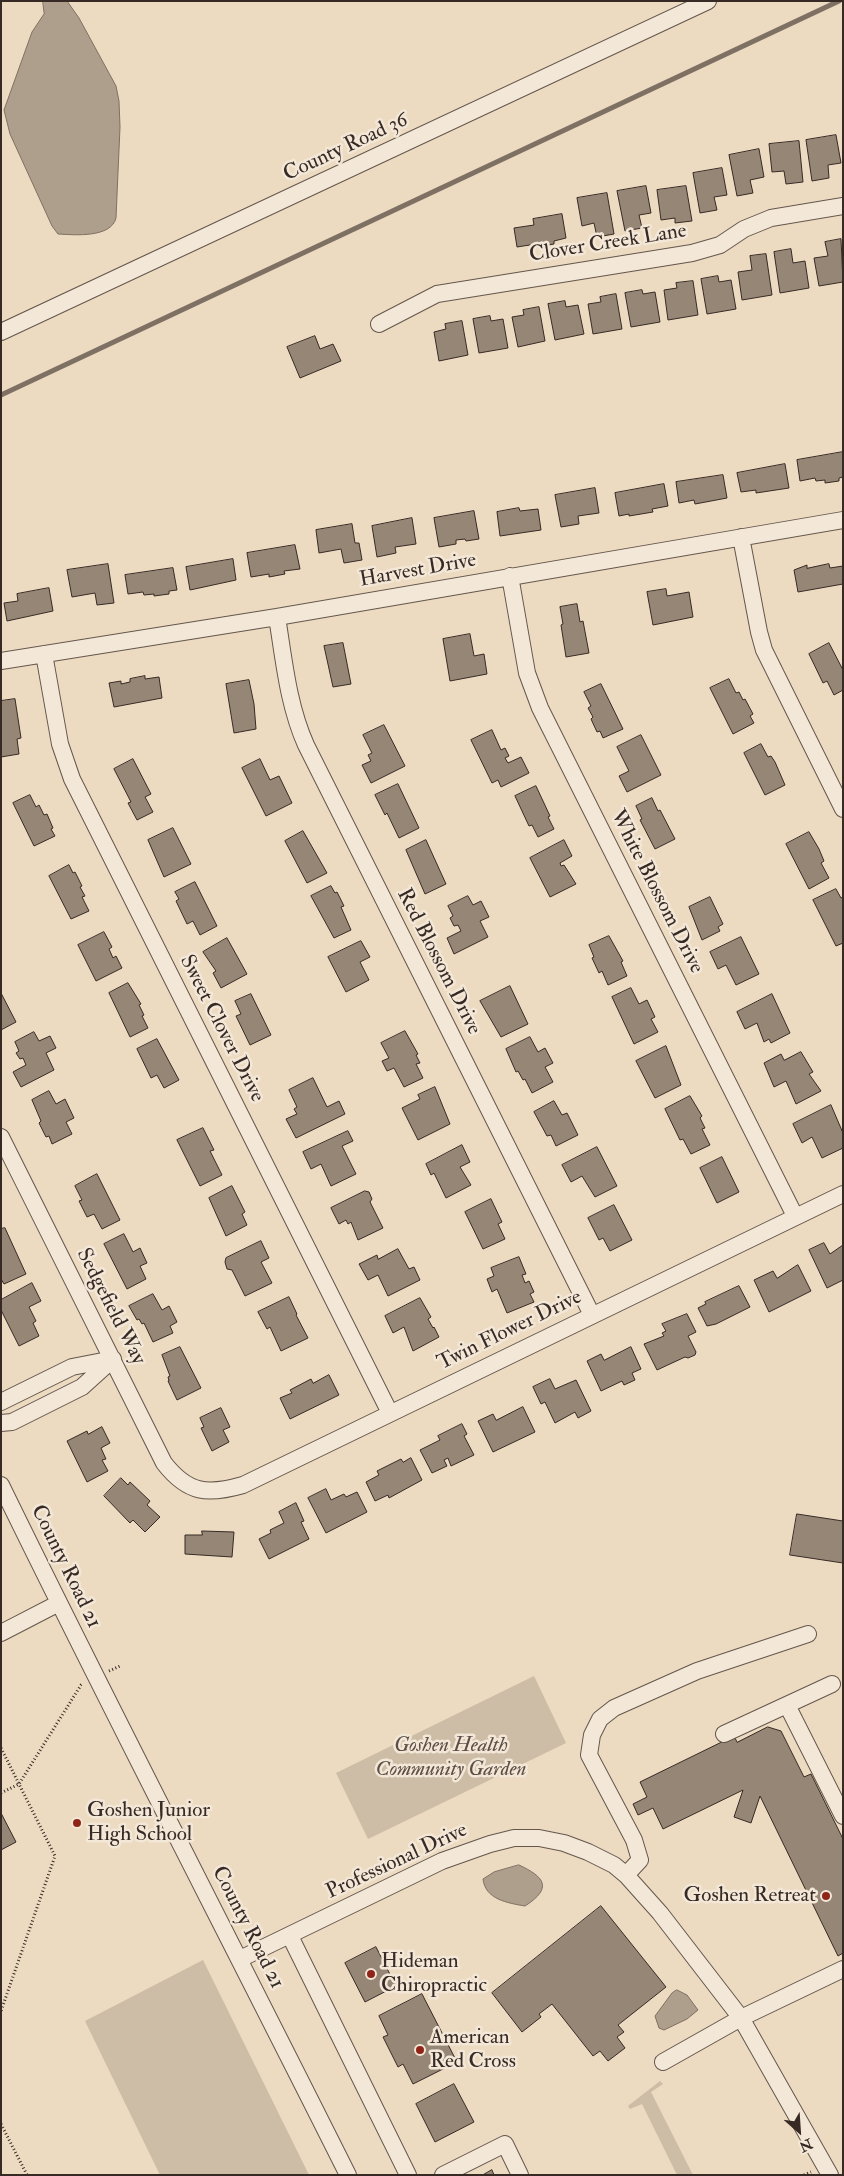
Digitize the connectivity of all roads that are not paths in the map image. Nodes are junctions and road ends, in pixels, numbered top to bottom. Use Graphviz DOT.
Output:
graph roads {
  1 [pos="708,1"];
  2 [pos="843,206"];
  3 [pos="379,324"];
  4 [pos="1,332"];
  5 [pos="843,520"];
  6 [pos="741,537"];
  7 [pos="510,576"];
  8 [pos="277,617"];
  9 [pos="44,654"];
  10 [pos="1,661"];
  11 [pos="843,809"];
  12 [pos="1,1137"];
  13 [pos="843,1194"];
  14 [pos="795,1216"];
  15 [pos="592,1315"];
  16 [pos="113,1358"];
  17 [pos="1,1402"];
  18 [pos="390,1413"];
  19 [pos="1,1423"];
  20 [pos="1,1486"];
  21 [pos="192,1488"];
  22 [pos="59,1603"];
  23 [pos="1,1632"];
  24 [pos="808,1634"];
  25 [pos="832,1684"];
  26 [pos="787,1705"];
  27 [pos="724,1734"];
  28 [pos="843,1816"];
  29 [pos="626,1875"];
  30 [pos="290,1936"];
  31 [pos="240,1959"];
  32 [pos="843,1969"];
  33 [pos="741,2018"];
  34 [pos="663,2062"];
  35 [pos="348,2175"];
  36 [pos="408,2175"];
  37 [pos="443,2175"];
  38 [pos="520,2175"];
  39 [pos="830,2175"];
  1 -- 4 [label="street, County Road 36"];
  2 -- 3 [label="street, Clover Creek Lane"];
  5 -- 6 [label="street, Harvest Drive"];
  6 -- 7 [label="street, Harvest Drive"];
  6 -- 11 [label="street"];
  7 -- 8 [label="street, Harvest Drive"];
  7 -- 14 [label="street, White Blossom Drive"];
  8 -- 9 [label="street, Harvest Drive"];
  8 -- 15 [label="street, Red Blossom Drive"];
  9 -- 10 [label="street, Harvest Drive"];
  9 -- 18 [label="street, Sweet Clover Drive"];
  12 -- 16 [label="street, Sedgefield Way"];
  13 -- 14 [label="street, Twin Flower Drive"];
  14 -- 15 [label="street, Twin Flower Drive"];
  15 -- 18 [label="street, Twin Flower Drive"];
  16 -- 17 [label="street"];
  16 -- 19 [label="street"];
  16 -- 21 [label="street, Sedgefield Way"];
  18 -- 21 [label="street, Twin Flower Drive"];
  20 -- 22 [label="street, County Road 21"];
  22 -- 23 [label="street"];
  22 -- 31 [label="street, County Road 21"];
  24 -- 29 [label="street"];
  25 -- 26 [label="street"];
  26 -- 27 [label="street"];
  26 -- 28 [label="street"];
  29 -- 30 [label="street, Professional Drive"];
  29 -- 33 [label="street, Professional Drive"];
  30 -- 31 [label="street, Professional Drive"];
  30 -- 36 [label="street"];
  31 -- 35 [label="street, County Road 21"];
  32 -- 33 [label="street"];
  33 -- 34 [label="street"];
  33 -- 39 [label="street, Professional Drive"];
  37 -- 38 [label="street"];
}
